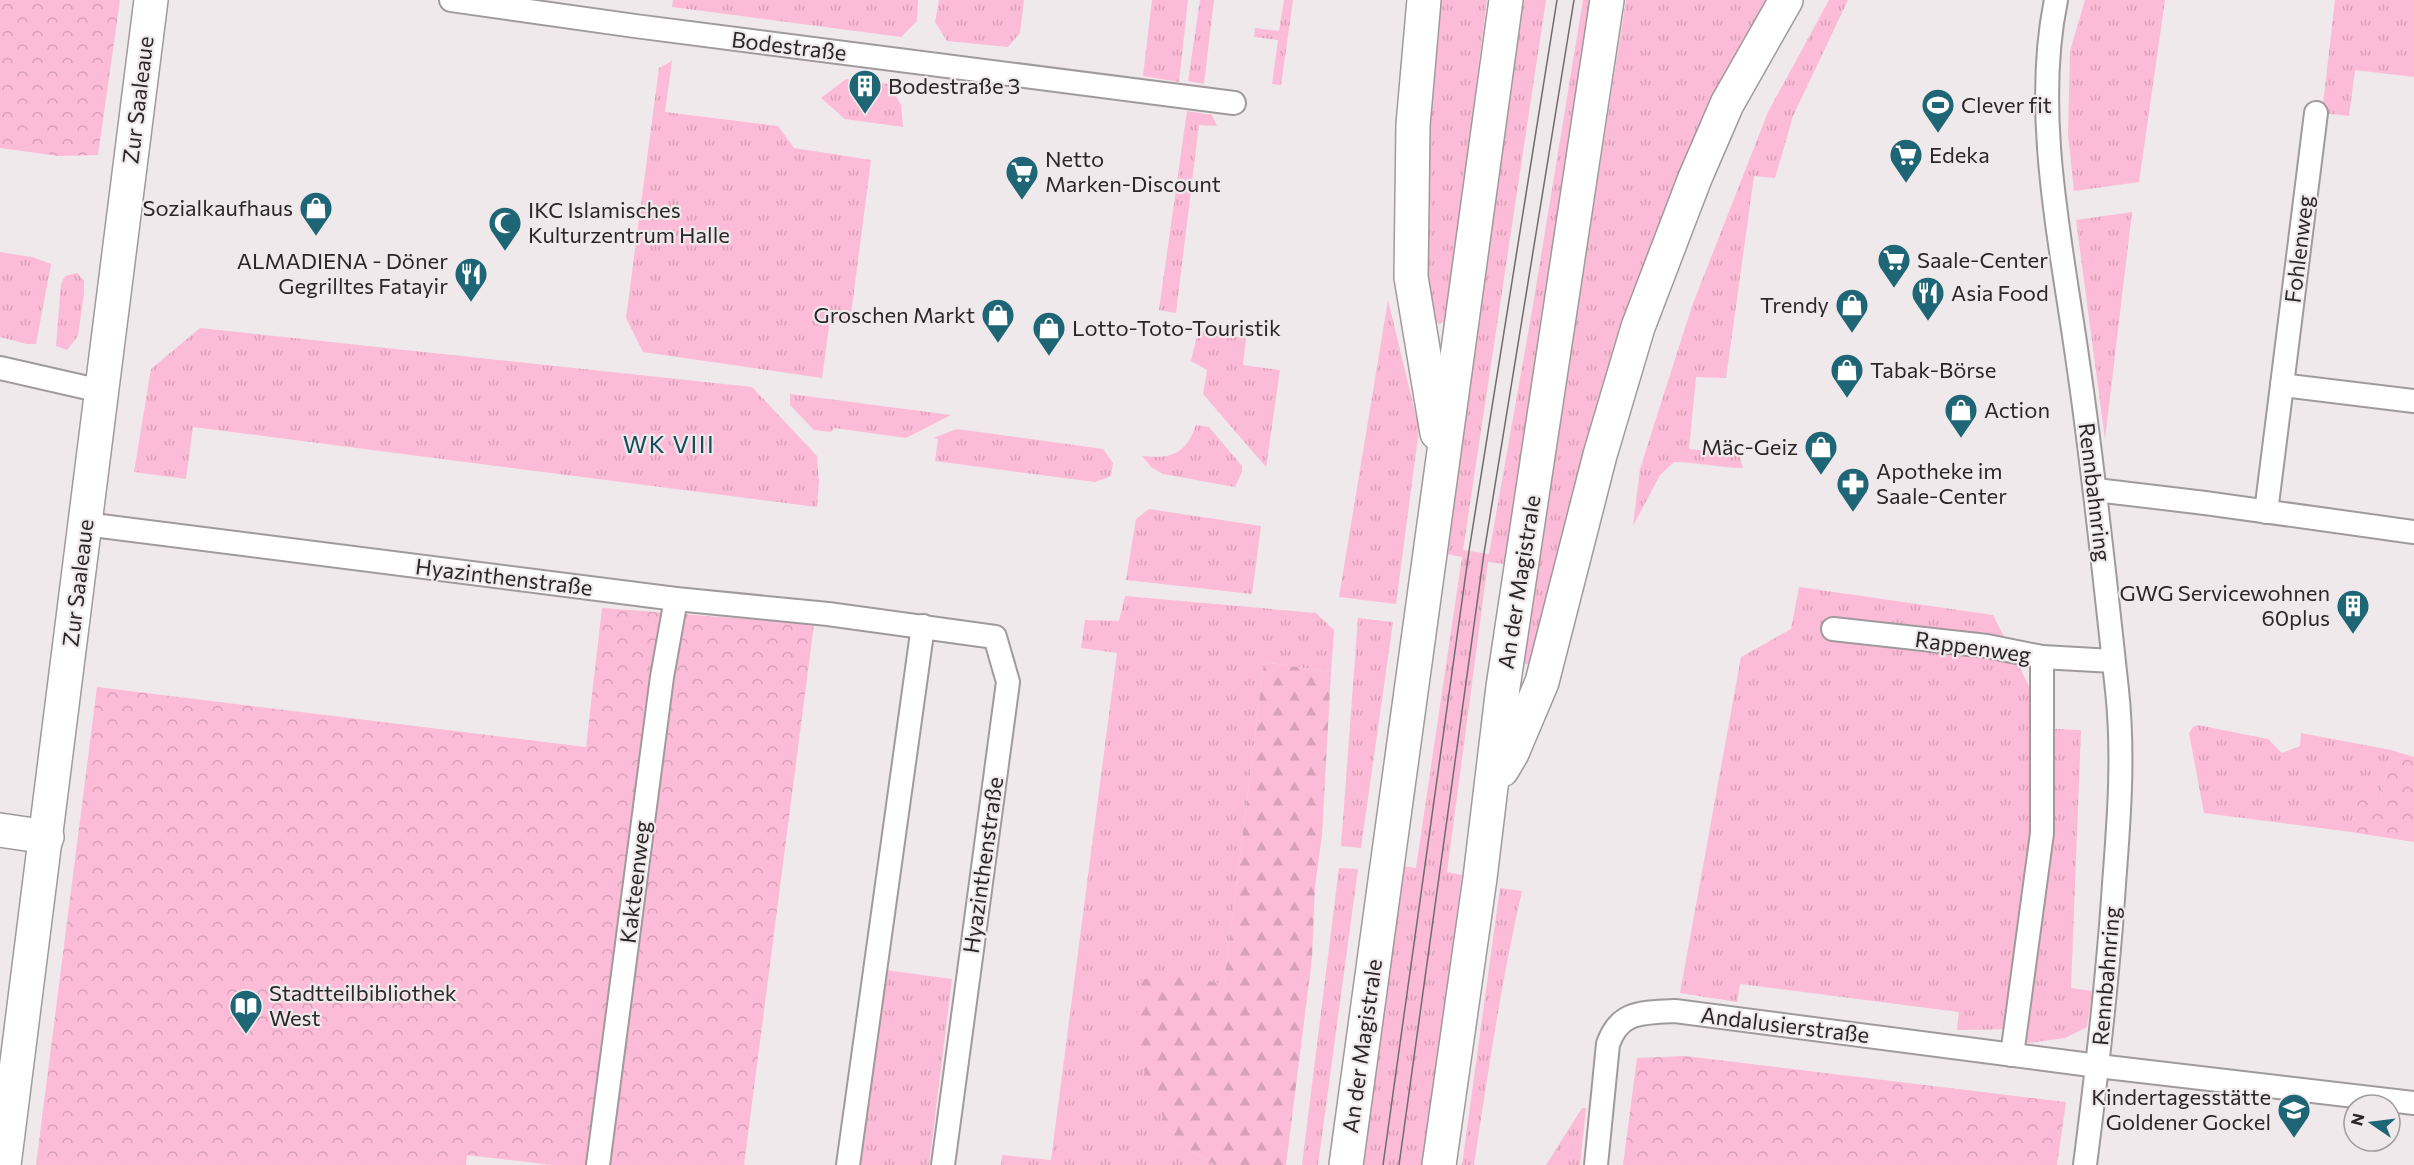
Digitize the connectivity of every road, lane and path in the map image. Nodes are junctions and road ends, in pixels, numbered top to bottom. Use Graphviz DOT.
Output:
graph roads {
  1 [pos="151,0"];
  2 [pos="452,0"];
  3 [pos="1424,0"];
  4 [pos="1506,0"];
  5 [pos="1607,0"];
  6 [pos="1786,0"];
  7 [pos="2056,0"];
  8 [pos="1234,103"];
  9 [pos="2316,113"];
  10 [pos="0,368"];
  11 [pos="2282,386"];
  12 [pos="101,391"];
  13 [pos="2414,401"];
  14 [pos="1442,468"];
  15 [pos="2096,490"];
  16 [pos="2265,512"];
  17 [pos="85,524"];
  18 [pos="2414,532"];
  19 [pos="676,599"];
  20 [pos="924,626"];
  21 [pos="1833,629"];
  22 [pos="2042,657"];
  23 [pos="2113,661"];
  24 [pos="1491,787"];
  25 [pos="0,830"];
  26 [pos="47,837"];
  27 [pos="2012,1055"];
  28 [pos="2097,1066"];
  29 [pos="2414,1103"];
  30 [pos="4,1165"];
  31 [pos="598,1165"];
  32 [pos="848,1165"];
  33 [pos="943,1165"];
  34 [pos="1346,1165"];
  35 [pos="1439,1165"];
  36 [pos="1596,1165"];
  37 [pos="2085,1165"];
  1 -- 12 [label="main road, Zur Saaleaue"];
  2 -- 8 [label="street, Bodestraße"];
  3 -- 14 [label="main road"];
  4 -- 14 [label="main road, An der Magistrale"];
  5 -- 24 [label="main road, An der Magistrale"];
  6 -- 24 [label="main road"];
  7 -- 15 [label="street, Rennbahnring"];
  9 -- 11 [label="street, Fohlenweg"];
  10 -- 12 [label="street"];
  11 -- 13 [label="street"];
  11 -- 16 [label="street, Fohlenweg"];
  12 -- 17 [label="main road, Zur Saaleaue"];
  14 -- 34 [label="main road, An der Magistrale"];
  15 -- 16 [label="street"];
  15 -- 23 [label="street, Rennbahnring"];
  16 -- 18 [label="street"];
  17 -- 19 [label="street, Hyazinthenstraße"];
  17 -- 26 [label="main road, Zur Saaleaue"];
  19 -- 20 [label="street, Hyazinthenstraße"];
  19 -- 31 [label="street, Kakteenweg"];
  20 -- 32 [label="street"];
  20 -- 33 [label="street, Hyazinthenstraße"];
  21 -- 22 [label="street, Rappenweg"];
  22 -- 23 [label="street, Rappenweg"];
  22 -- 27 [label="street"];
  23 -- 28 [label="street, Rennbahnring"];
  24 -- 35 [label="main road, An der Magistrale"];
  25 -- 26 [label="main road"];
  26 -- 30 [label="main road, Zur Saaleaue"];
  27 -- 28 [label="street, Andalusierstraße"];
  27 -- 36 [label="street, Andalusierstraße"];
  28 -- 29 [label="street, Andalusierstraße"];
  28 -- 37 [label="street, Rennbahnring"];
}
